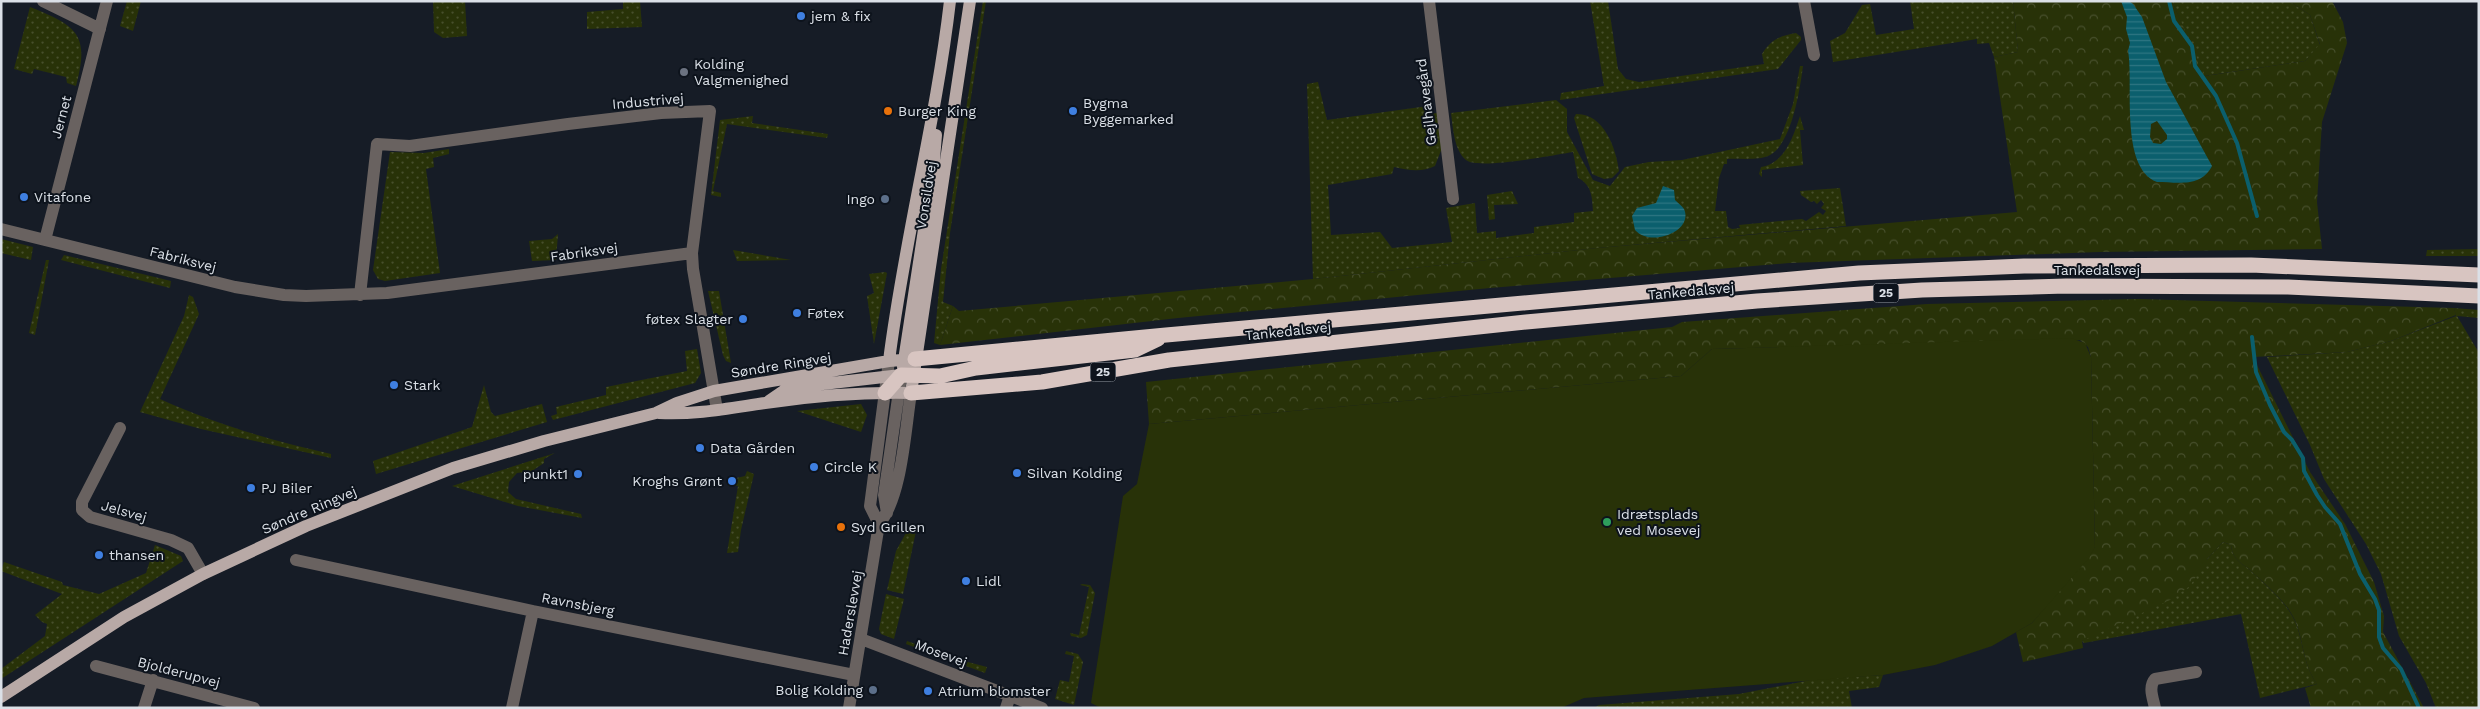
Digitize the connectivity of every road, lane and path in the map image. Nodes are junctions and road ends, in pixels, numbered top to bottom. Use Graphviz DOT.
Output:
graph roads {
  1 [pos="43,1"];
  2 [pos="107,1"];
  3 [pos="950,1"];
  4 [pos="963,1"];
  5 [pos="970,1"];
  6 [pos="1430,1"];
  7 [pos="1804,1"];
  8 [pos="100,29"];
  9 [pos="1814,55"];
  10 [pos="956,90"];
  11 [pos="932,115"];
  12 [pos="1453,199"];
  13 [pos="1,229"];
  14 [pos="45,240"];
  15 [pos="692,253"];
  16 [pos="2479,274"];
  17 [pos="360,295"];
  18 [pos="2479,296"];
  19 [pos="889,361"];
  20 [pos="904,369"];
  21 [pos="714,391"];
  22 [pos="898,393"];
  23 [pos="767,403"];
  24 [pos="717,410"];
  25 [pos="656,412"];
  26 [pos="120,428"];
  27 [pos="883,519"];
  28 [pos="296,560"];
  29 [pos="203,574"];
  30 [pos="533,611"];
  31 [pos="861,639"];
  32 [pos="96,666"];
  33 [pos="2196,672"];
  34 [pos="854,675"];
  35 [pos="153,680"];
  36 [pos="1,697"];
  37 [pos="1008,702"];
  38 [pos="144,708"];
  39 [pos="254,708"];
  40 [pos="512,708"];
  41 [pos="849,708"];
  42 [pos="1042,708"];
  43 [pos="2155,708"];
  1 -- 8 [label="street"];
  2 -- 8 [label="street, Jernet"];
  3 -- 11 [label="main road, Vonsildvej"];
  4 -- 10 [label="main road"];
  5 -- 10 [label="main road, Vonsildvej"];
  6 -- 12 [label="street, Gejlhavegård"];
  7 -- 9 [label="street"];
  8 -- 14 [label="street, Jernet"];
  10 -- 20 [label="main road, Vonsildvej"];
  11 -- 19 [label="main road, Vonsildvej"];
  11 -- 20 [label="main road"];
  13 -- 14 [label="street, Fabriksvej"];
  14 -- 17 [label="street, Fabriksvej"];
  15 -- 17 [label="street, Fabriksvej"];
  15 -- 17 [label="street, Industrivej"];
  15 -- 21 [label="street, Industrivej"];
  16 -- 20 [label="highway, Tankedalsvej / 25"];
  18 -- 22 [label="highway, Tankedalsvej / 25"];
  19 -- 20 [label="street"];
  19 -- 21 [label="main road, Søndre Ringvej"];
  20 -- 22 [label="highway"];
  20 -- 22 [label="main road, Vonsildvej"];
  20 -- 23 [label="main road"];
  21 -- 24 [label="street, Industrivej"];
  21 -- 25 [label="main road, Søndre Ringvej"];
  22 -- 23 [label="main road, Søndre Ringvej"];
  22 -- 27 [label="street, Haderslevvej"];
  22 -- 27 [label="street, Haderslevvej"];
  23 -- 24 [label="main road, Søndre Ringvej"];
  24 -- 25 [label="main road, Søndre Ringvej"];
  25 -- 29 [label="main road, Søndre Ringvej"];
  26 -- 29 [label="street, Jelsvej"];
  27 -- 31 [label="street, Haderslevvej"];
  28 -- 30 [label="street, Ravnsbjerg"];
  29 -- 36 [label="main road, Søndre Ringvej"];
  30 -- 34 [label="street, Ravnsbjerg"];
  30 -- 40 [label="street"];
  31 -- 34 [label="street, Haderslevvej"];
  31 -- 37 [label="street, Mosevej"];
  32 -- 35 [label="street, Bjolderupvej"];
  33 -- 43 [label="street"];
  34 -- 41 [label="street, Haderslevvej"];
  35 -- 38 [label="street"];
  35 -- 39 [label="street, Bjolderupvej"];
  37 -- 42 [label="street, Mosevej"];
}
